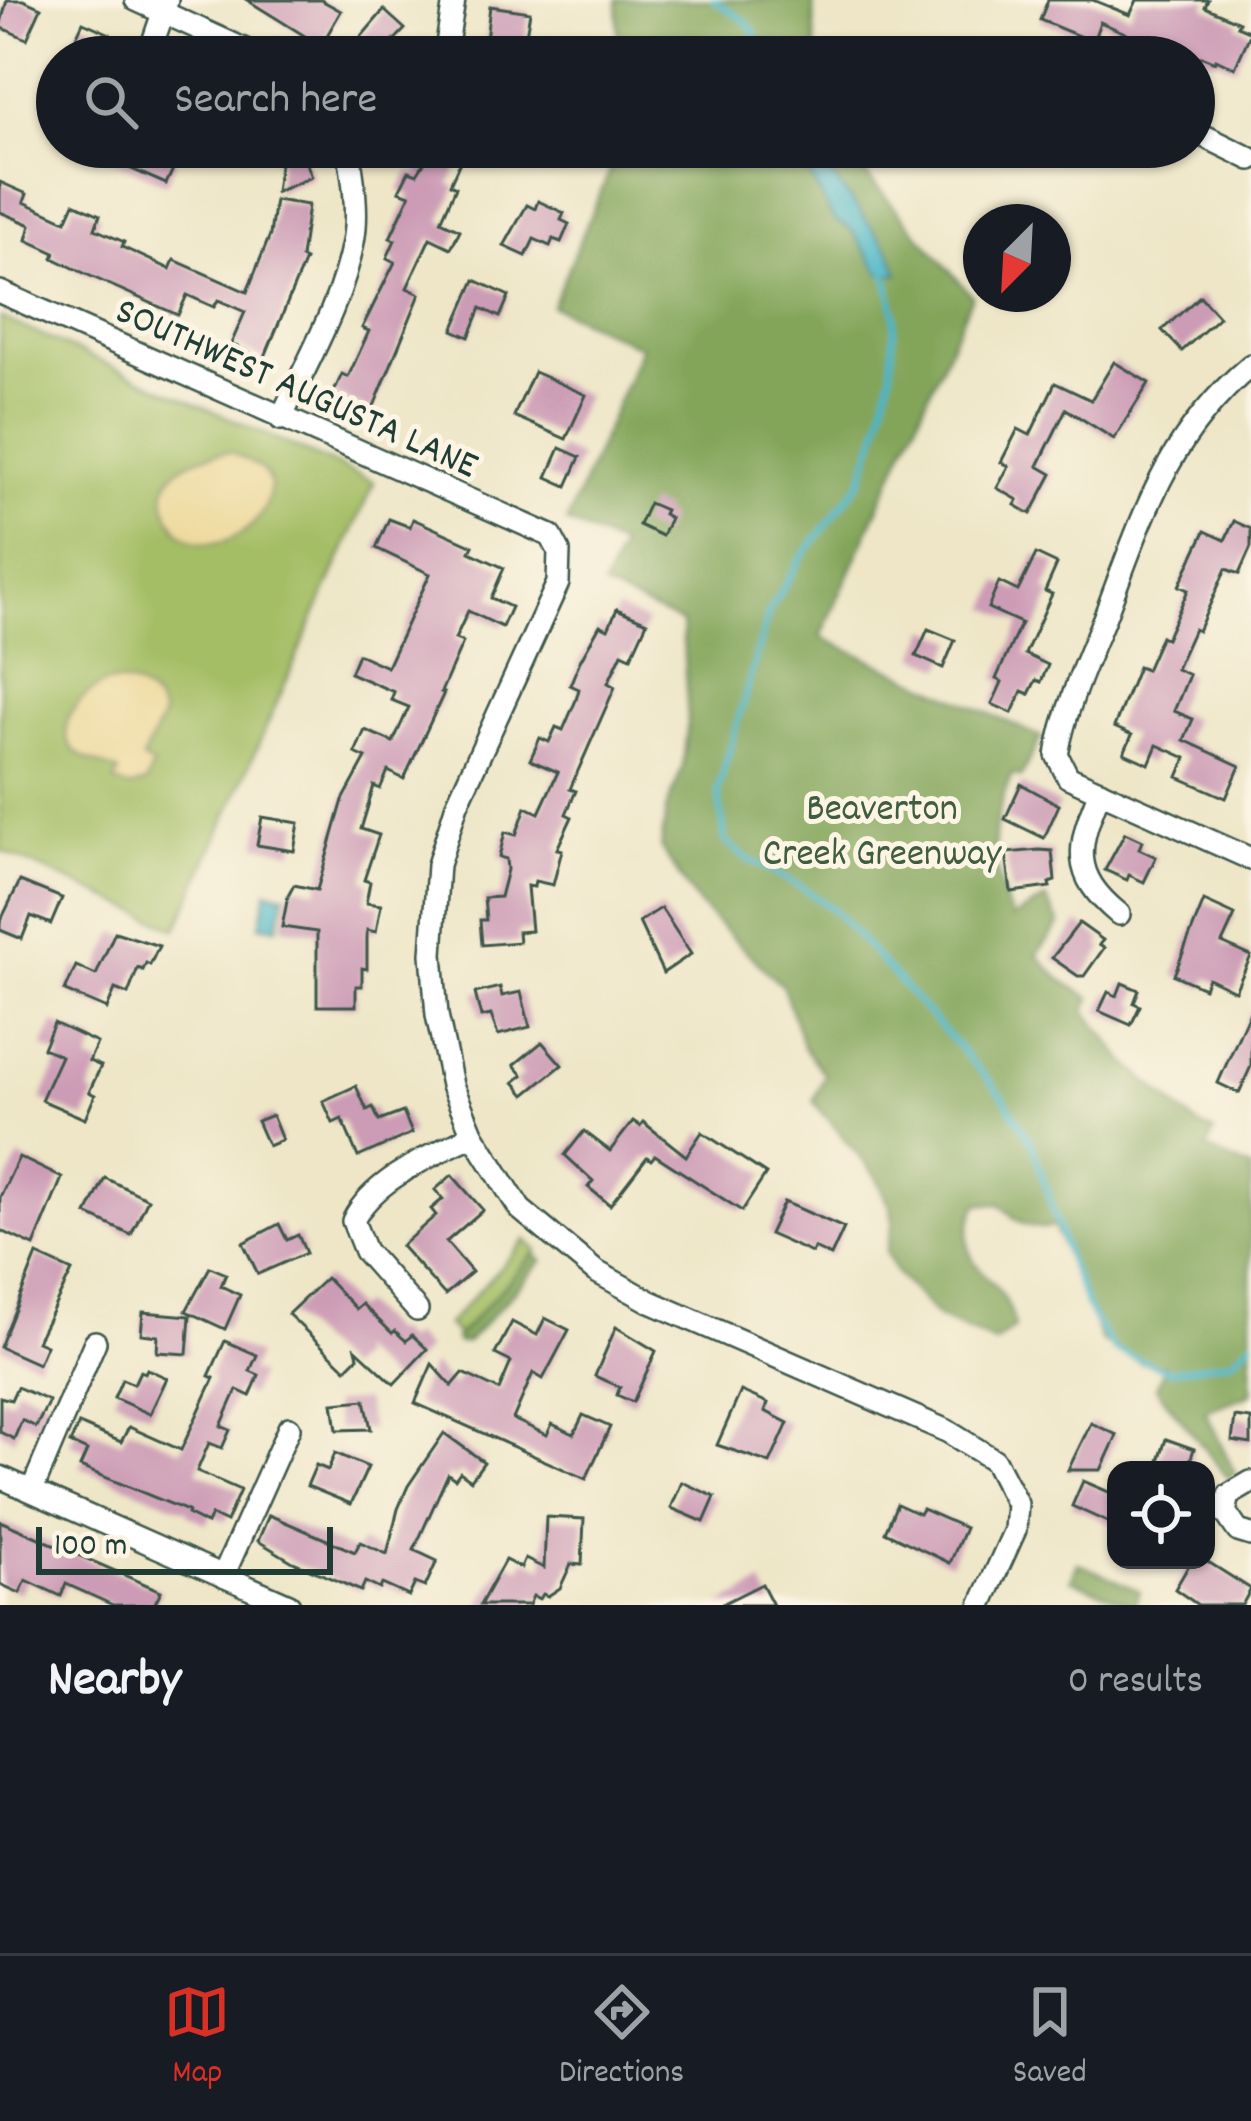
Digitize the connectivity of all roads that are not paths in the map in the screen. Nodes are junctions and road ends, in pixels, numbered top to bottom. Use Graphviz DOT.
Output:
graph roads {
  1 [pos="136,0"];
  2 [pos="454,0"];
  3 [pos="165,6"];
  4 [pos="155,36"];
  5 [pos="222,36"];
  6 [pos="448,36"];
  7 [pos="1215,141"];
  8 [pos="1251,159"];
  9 [pos="350,168"];
  10 [pos="0,292"];
  11 [pos="1251,365"];
  12 [pos="281,419"];
  13 [pos="1100,791"];
  14 [pos="1251,859"];
  15 [pos="1119,914"];
  16 [pos="472,1135"];
  17 [pos="417,1310"];
  18 [pos="95,1342"];
  19 [pos="289,1428"];
  20 [pos="0,1477"];
  21 [pos="1251,1482"];
  22 [pos="32,1490"];
  23 [pos="1251,1535"];
  24 [pos="224,1576"];
  25 [pos="290,1605"];
  26 [pos="982,1605"];
  1 -- 3 [label="street"];
  2 -- 6 [label="street"];
  3 -- 4 [label="street"];
  3 -- 5 [label="street"];
  7 -- 8 [label="street"];
  9 -- 12 [label="street"];
  10 -- 12 [label="street, SOUTHWEST AUGUSTA LANE"];
  11 -- 13 [label="street"];
  12 -- 16 [label="street, SOUTHWEST AUGUSTA LANE"];
  13 -- 14 [label="street"];
  13 -- 15 [label="street"];
  16 -- 17 [label="street"];
  16 -- 26 [label="street"];
  18 -- 22 [label="street"];
  19 -- 24 [label="street"];
  20 -- 22 [label="street"];
  21 -- 23 [label="street"];
  22 -- 24 [label="street"];
  24 -- 25 [label="street"];
}
